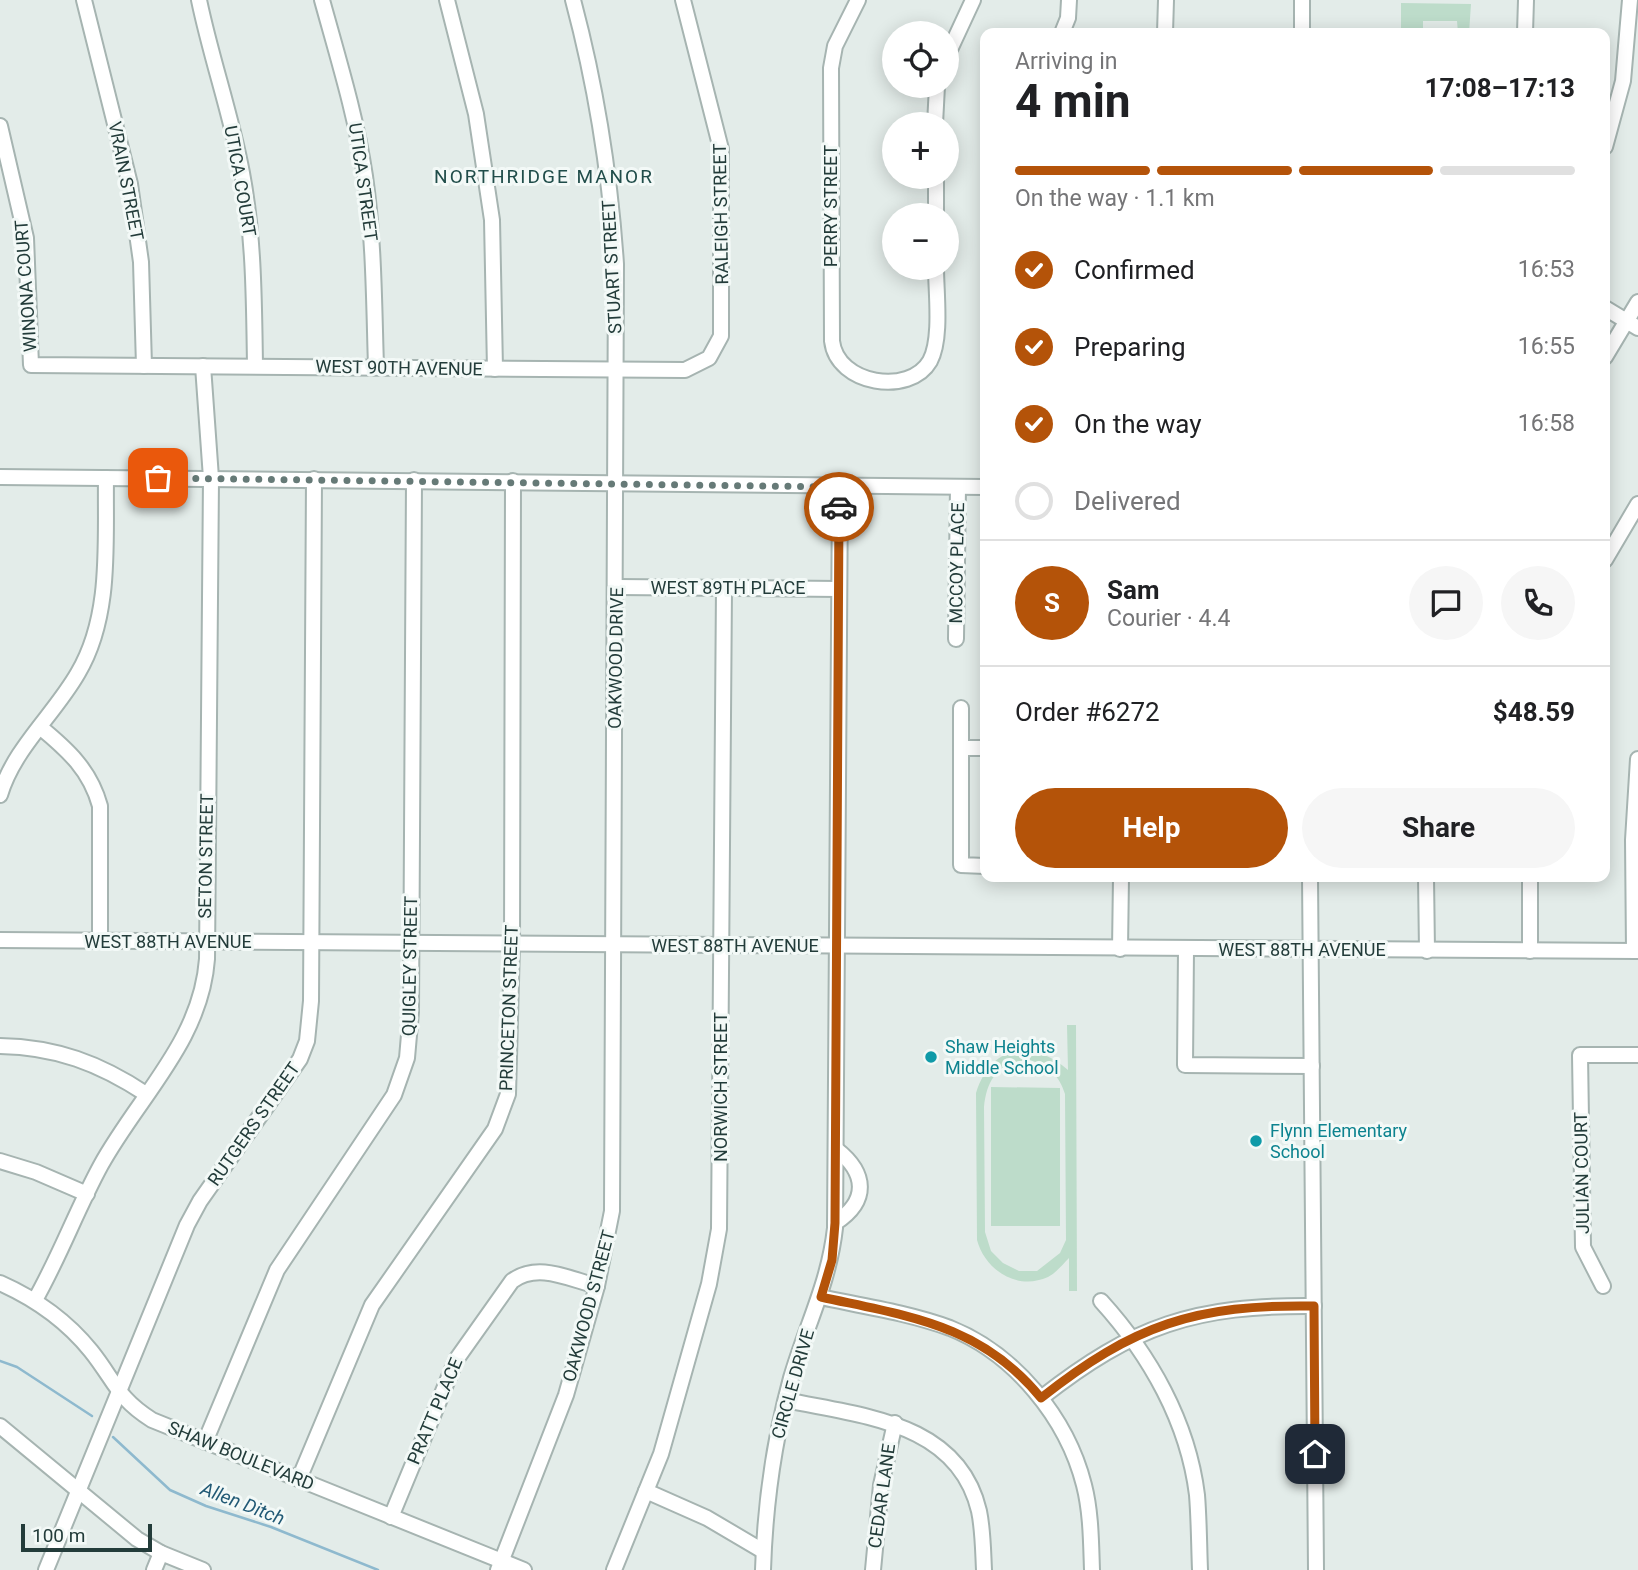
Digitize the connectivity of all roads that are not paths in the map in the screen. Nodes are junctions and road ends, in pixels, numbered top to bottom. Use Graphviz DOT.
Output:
graph roads {
  1 [pos="84,0"];
  2 [pos="199,0"];
  3 [pos="322,0"];
  4 [pos="447,0"];
  5 [pos="572,0"];
  6 [pos="682,0"];
  7 [pos="858,0"];
  8 [pos="973,0"];
  9 [pos="1069,0"];
  10 [pos="1166,0"];
  11 [pos="1302,0"];
  12 [pos="1526,0"];
  13 [pos="1630,0"];
  14 [pos="1064,28"];
  15 [pos="1166,28"];
  16 [pos="1302,28"];
  17 [pos="1525,28"];
  18 [pos="959,30"];
  19 [pos="0,126"];
  20 [pos="1610,129"];
  21 [pos="936,280"];
  22 [pos="1638,302"];
  23 [pos="723,307"];
  24 [pos="1610,310"];
  25 [pos="1633,324"];
  26 [pos="1610,351"];
  27 [pos="31,365"];
  28 [pos="144,366"];
  29 [pos="203,366"];
  30 [pos="254,366"];
  31 [pos="376,367"];
  32 [pos="495,369"];
  33 [pos="616,370"];
  34 [pos="0,477"];
  35 [pos="106,478"];
  36 [pos="211,478"];
  37 [pos="314,478"];
  38 [pos="414,480"];
  39 [pos="513,481"];
  40 [pos="617,485"];
  41 [pos="839,487"];
  42 [pos="958,487"];
  43 [pos="980,487"];
  44 [pos="1638,504"];
  45 [pos="1610,552"];
  46 [pos="617,587"];
  47 [pos="724,588"];
  48 [pos="839,589"];
  49 [pos="956,639"];
  50 [pos="961,708"];
  51 [pos="40,727"];
  52 [pos="961,748"];
  53 [pos="980,748"];
  54 [pos="1638,759"];
  55 [pos="0,795"];
  56 [pos="980,866"];
  57 [pos="1121,882"];
  58 [pos="1311,882"];
  59 [pos="1426,882"];
  60 [pos="1530,882"];
  61 [pos="0,940"];
  62 [pos="205,941"];
  63 [pos="100,942"];
  64 [pos="311,943"];
  65 [pos="411,944"];
  66 [pos="512,944"];
  67 [pos="613,945"];
  68 [pos="722,946"];
  69 [pos="837,947"];
  70 [pos="1120,949"];
  71 [pos="1186,950"];
  72 [pos="1311,951"];
  73 [pos="1427,951"];
  74 [pos="1530,951"];
  75 [pos="1636,951"];
  76 [pos="0,1046"];
  77 [pos="1638,1055"];
  78 [pos="1312,1066"];
  79 [pos="146,1094"];
  80 [pos="836,1149"];
  81 [pos="0,1161"];
  82 [pos="87,1194"];
  83 [pos="835,1223"];
  84 [pos="0,1283"];
  85 [pos="597,1286"];
  86 [pos="1603,1286"];
  87 [pos="821,1297"];
  88 [pos="35,1300"];
  89 [pos="1101,1301"];
  90 [pos="1314,1306"];
  91 [pos="1132,1338"];
  92 [pos="117,1392"];
  93 [pos="1041,1398"];
  94 [pos="786,1400"];
  95 [pos="895,1423"];
  96 [pos="0,1426"];
  97 [pos="205,1442"];
  98 [pos="299,1479"];
  99 [pos="78,1489"];
  100 [pos="646,1491"];
  101 [pos="391,1517"];
  102 [pos="764,1551"];
  103 [pos="161,1553"];
  104 [pos="500,1565"];
  105 [pos="46,1570"];
  106 [pos="154,1570"];
  107 [pos="203,1570"];
  108 [pos="524,1570"];
  109 [pos="614,1570"];
  110 [pos="763,1570"];
  111 [pos="873,1570"];
  112 [pos="984,1570"];
  113 [pos="1092,1570"];
  114 [pos="1200,1570"];
  115 [pos="1316,1570"];
  1 -- 28 [label="street, VRAIN STREET"];
  2 -- 30 [label="street, UTICA COURT"];
  3 -- 31 [label="street, UTICA STREET"];
  4 -- 32 [label="street"];
  5 -- 33 [label="street, STUART STREET"];
  6 -- 23 [label="street, RALEIGH STREET"];
  7 -- 21 [label="street, PERRY STREET"];
  8 -- 18 [label="street"];
  9 -- 14 [label="street"];
  10 -- 15 [label="street"];
  11 -- 16 [label="street"];
  12 -- 17 [label="street"];
  13 -- 20 [label="street"];
  19 -- 27 [label="street, WINONA COURT"];
  22 -- 25 [label="street"];
  23 -- 33 [label="street, WEST 90TH AVENUE"];
  24 -- 25 [label="street"];
  25 -- 26 [label="street"];
  27 -- 28 [label="street, WEST 90TH AVENUE"];
  28 -- 29 [label="street, WEST 90TH AVENUE"];
  29 -- 30 [label="street, WEST 90TH AVENUE"];
  29 -- 36 [label="street, SETON STREET"];
  30 -- 31 [label="street, WEST 90TH AVENUE"];
  31 -- 32 [label="street, WEST 90TH AVENUE"];
  32 -- 33 [label="street, WEST 90TH AVENUE"];
  33 -- 40 [label="street, OAKWOOD DRIVE"];
  34 -- 35 [label="street"];
  35 -- 36 [label="street"];
  35 -- 51 [label="street"];
  36 -- 37 [label="street"];
  36 -- 62 [label="street, SETON STREET"];
  37 -- 38 [label="street"];
  37 -- 64 [label="street, RUTGERS STREET"];
  38 -- 39 [label="street"];
  38 -- 65 [label="street, QUIGLEY STREET"];
  39 -- 40 [label="street"];
  39 -- 66 [label="street, PRINCETON STREET"];
  40 -- 41 [label="street"];
  40 -- 46 [label="street, OAKWOOD DRIVE"];
  41 -- 42 [label="street"];
  41 -- 48 [label="street, CIRCLE DRIVE"];
  42 -- 43 [label="street"];
  42 -- 49 [label="street, MCCOY PLACE"];
  44 -- 45 [label="street"];
  46 -- 47 [label="street, WEST 89TH PLACE"];
  46 -- 67 [label="street, OAKWOOD DRIVE"];
  47 -- 48 [label="street, WEST 89TH PLACE"];
  47 -- 68 [label="street, NORWICH STREET"];
  48 -- 69 [label="street, CIRCLE DRIVE"];
  50 -- 52 [label="street"];
  51 -- 55 [label="street"];
  51 -- 63 [label="street"];
  52 -- 53 [label="street"];
  52 -- 56 [label="street"];
  54 -- 75 [label="street"];
  57 -- 70 [label="street"];
  58 -- 72 [label="street"];
  59 -- 73 [label="street"];
  60 -- 74 [label="street"];
  61 -- 63 [label="street, WEST 88TH AVENUE"];
  62 -- 63 [label="street, WEST 88TH AVENUE"];
  62 -- 64 [label="street, WEST 88TH AVENUE"];
  62 -- 79 [label="street, SETON STREET"];
  64 -- 65 [label="street, WEST 88TH AVENUE"];
  64 -- 92 [label="street, RUTGERS STREET"];
  65 -- 66 [label="street, WEST 88TH AVENUE"];
  65 -- 97 [label="street, QUIGLEY STREET"];
  66 -- 67 [label="street, WEST 88TH AVENUE"];
  66 -- 98 [label="street, PRINCETON STREET"];
  67 -- 68 [label="street, WEST 88TH AVENUE"];
  67 -- 85 [label="street, OAKWOOD STREET"];
  68 -- 69 [label="street, WEST 88TH AVENUE"];
  68 -- 100 [label="street, NORWICH STREET"];
  69 -- 70 [label="street, WEST 88TH AVENUE"];
  69 -- 80 [label="street, CIRCLE DRIVE"];
  70 -- 71 [label="street, WEST 88TH AVENUE"];
  71 -- 72 [label="street, WEST 88TH AVENUE"];
  71 -- 78 [label="street"];
  72 -- 73 [label="street, WEST 88TH AVENUE"];
  72 -- 78 [label="street"];
  73 -- 74 [label="street, WEST 88TH AVENUE"];
  74 -- 75 [label="street, WEST 88TH AVENUE"];
  76 -- 79 [label="street"];
  77 -- 86 [label="street, JULIAN COURT"];
  78 -- 90 [label="street"];
  79 -- 82 [label="street, SETON STREET"];
  80 -- 83 [label="street, CIRCLE DRIVE"];
  80 -- 83 [label="street"];
  81 -- 82 [label="street"];
  82 -- 88 [label="street, SETON STREET"];
  83 -- 87 [label="street, CIRCLE DRIVE"];
  84 -- 88 [label="street, SHAW BOULEVARD"];
  85 -- 101 [label="street, PRATT PLACE"];
  85 -- 104 [label="street, OAKWOOD STREET"];
  87 -- 93 [label="street"];
  87 -- 94 [label="street, CIRCLE DRIVE"];
  88 -- 92 [label="street, SHAW BOULEVARD"];
  89 -- 91 [label="street"];
  90 -- 91 [label="street"];
  90 -- 115 [label="street"];
  91 -- 93 [label="street"];
  91 -- 114 [label="street"];
  92 -- 97 [label="street, SHAW BOULEVARD"];
  92 -- 99 [label="street, RUTGERS STREET"];
  93 -- 113 [label="street"];
  94 -- 95 [label="street"];
  94 -- 102 [label="street, CIRCLE DRIVE"];
  95 -- 111 [label="street, CEDAR LANE"];
  95 -- 112 [label="street"];
  96 -- 99 [label="street"];
  97 -- 98 [label="street, SHAW BOULEVARD"];
  98 -- 101 [label="street, SHAW BOULEVARD"];
  99 -- 103 [label="street"];
  99 -- 105 [label="street, RUTGERS STREET"];
  100 -- 102 [label="street"];
  100 -- 109 [label="street, NORWICH STREET"];
  101 -- 104 [label="street, SHAW BOULEVARD"];
  102 -- 110 [label="street, CIRCLE DRIVE"];
  103 -- 106 [label="street"];
  103 -- 107 [label="street"];
  104 -- 108 [label="street, SHAW BOULEVARD"];
}
